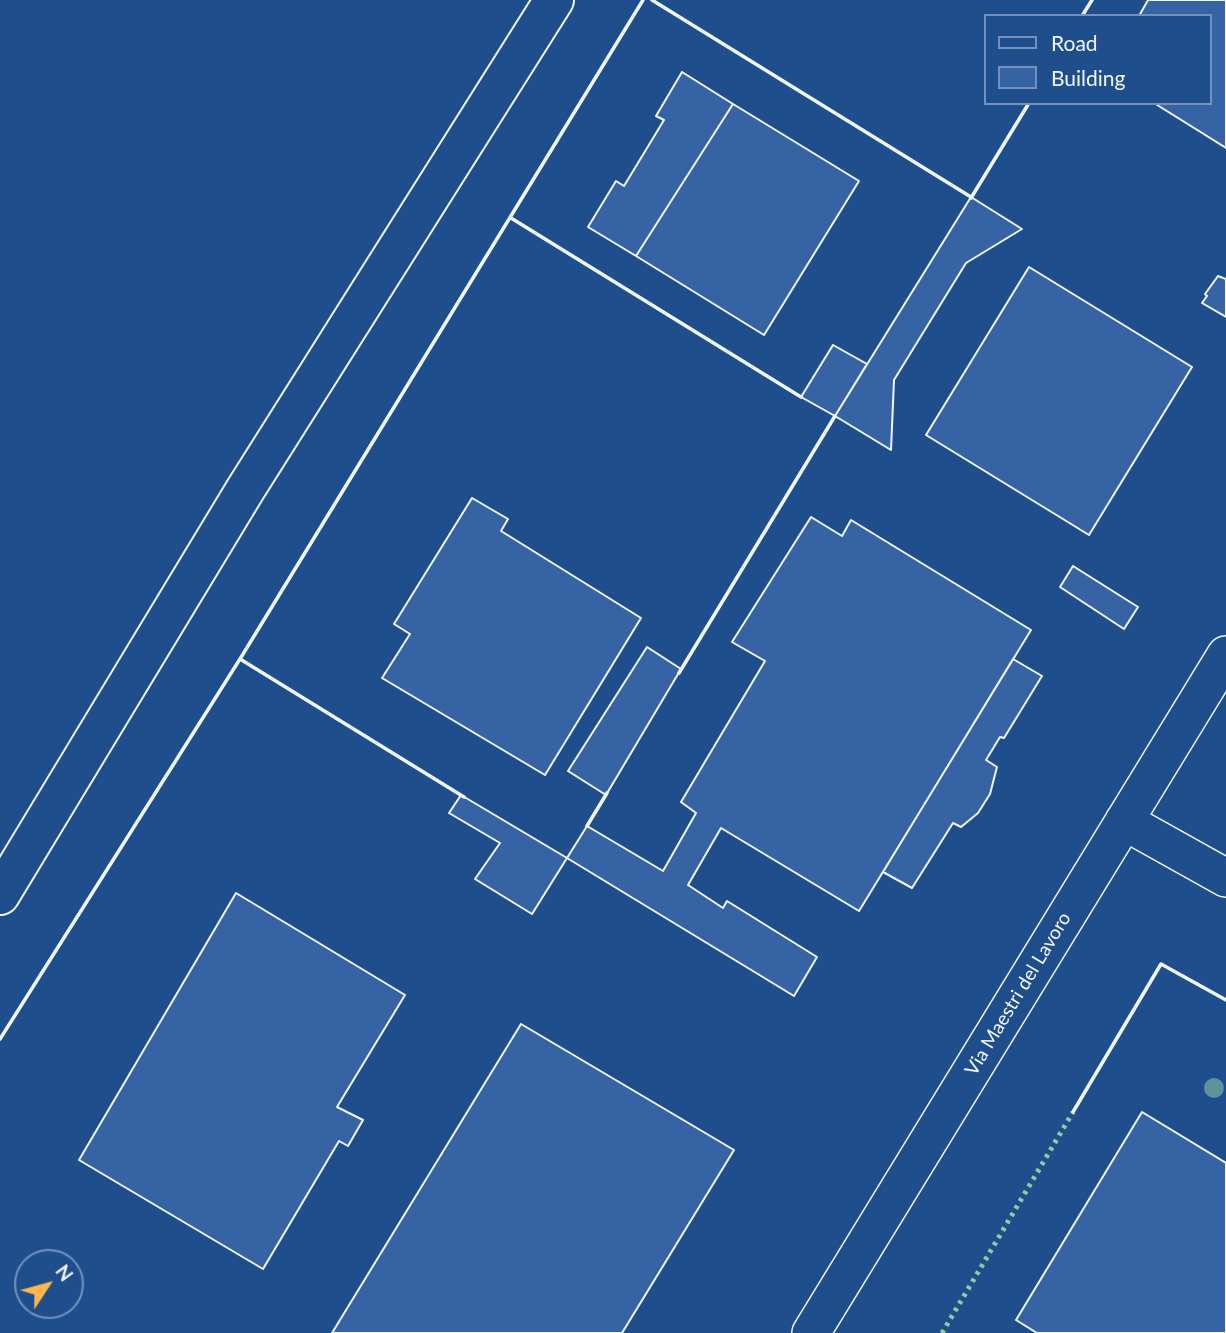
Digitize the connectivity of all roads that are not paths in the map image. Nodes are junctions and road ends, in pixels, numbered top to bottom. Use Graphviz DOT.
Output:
graph roads {
  1 [pos="554,0"];
  2 [pos="1226,655"];
  3 [pos="1124,821"];
  4 [pos="1226,878"];
  5 [pos="0,895"];
  6 [pos="811,1333"];
  1 -- 5 [label="street"];
  2 -- 3 [label="street, Via Maestri del Lavoro"];
  3 -- 4 [label="street"];
  3 -- 6 [label="street, Via Maestri del Lavoro"];
}
